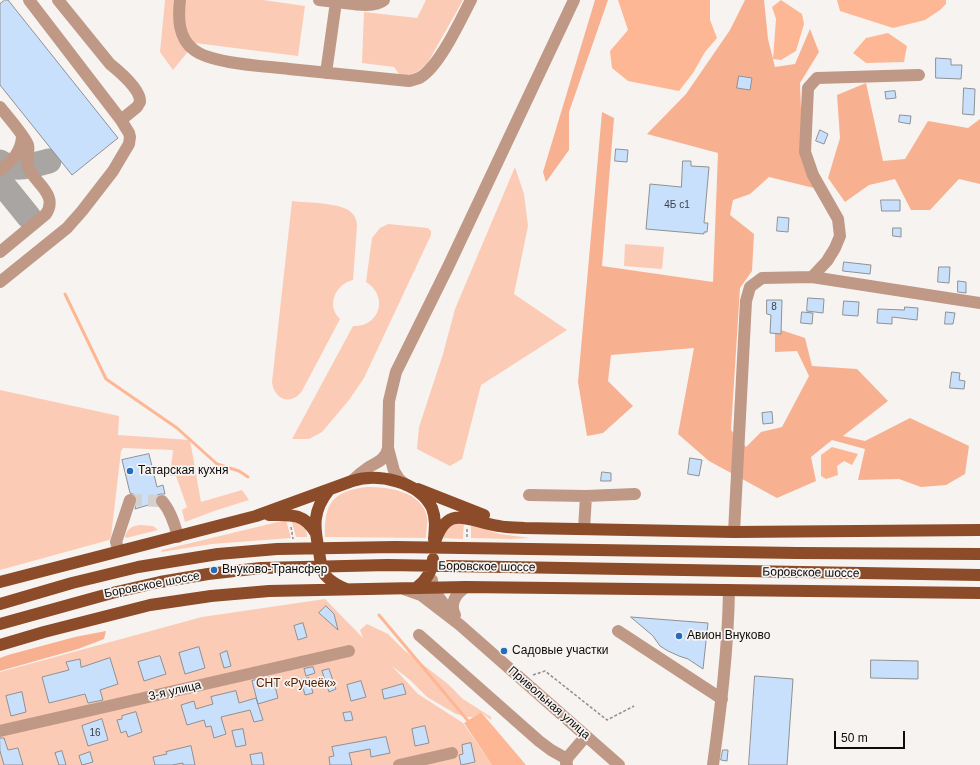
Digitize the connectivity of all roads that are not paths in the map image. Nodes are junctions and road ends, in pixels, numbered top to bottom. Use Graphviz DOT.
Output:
graph roads {
  1 [pos="29,0"];
  2 [pos="58,0"];
  3 [pos="180,0"];
  4 [pos="319,0"];
  5 [pos="384,0"];
  6 [pos="471,0"];
  7 [pos="574,0"];
  8 [pos="336,2"];
  9 [pos="326,73"];
  10 [pos="919,76"];
  11 [pos="0,107"];
  12 [pos="121,120"];
  13 [pos="22,137"];
  14 [pos="0,170"];
  15 [pos="0,252"];
  16 [pos="812,277"];
  17 [pos="0,282"];
  18 [pos="980,303"];
  19 [pos="388,448"];
  20 [pos="352,481"];
  21 [pos="407,486"];
  22 [pos="328,490"];
  23 [pos="635,494"];
  24 [pos="529,495"];
  25 [pos="586,496"];
  26 [pos="130,500"];
  27 [pos="162,501"];
  28 [pos="258,515"];
  29 [pos="513,527"];
  30 [pos="584,530"];
  31 [pos="980,530"];
  32 [pos="315,532"];
  33 [pos="734,532"];
  34 [pos="178,536"];
  35 [pos="434,545"];
  36 [pos="119,551"];
  37 [pos="980,554"];
  38 [pos="433,563"];
  39 [pos="980,575"];
  40 [pos="0,582"];
  41 [pos="466,587"];
  42 [pos="391,588"];
  43 [pos="416,588"];
  44 [pos="432,588"];
  45 [pos="347,589"];
  46 [pos="729,590"];
  47 [pos="980,593"];
  48 [pos="0,604"];
  49 [pos="0,624"];
  50 [pos="460,625"];
  51 [pos="618,631"];
  52 [pos="419,635"];
  53 [pos="0,645"];
  54 [pos="349,651"];
  55 [pos="722,699"];
  56 [pos="0,731"];
  57 [pos="586,736"];
  58 [pos="452,754"];
  59 [pos="567,762"];
  60 [pos="399,765"];
  61 [pos="619,765"];
  62 [pos="713,765"];
  1 -- 12 [label="street"];
  2 -- 12 [label="street"];
  3 -- 9 [label="street"];
  4 -- 8 [label="street"];
  5 -- 8 [label="street"];
  6 -- 9 [label="street"];
  7 -- 19 [label="street"];
  8 -- 9 [label="street"];
  10 -- 16 [label="street"];
  11 -- 13 [label="street"];
  12 -- 17 [label="street"];
  13 -- 14 [label="street"];
  13 -- 15 [label="street"];
  16 -- 18 [label="street"];
  16 -- 33 [label="street"];
  19 -- 20 [label="street"];
  19 -- 21 [label="street"];
  20 -- 21 [label="main road"];
  20 -- 22 [label="main road"];
  21 -- 29 [label="main road"];
  21 -- 35 [label="main road"];
  22 -- 28 [label="main road"];
  22 -- 32 [label="main road"];
  23 -- 25 [label="street"];
  24 -- 25 [label="street"];
  25 -- 30 [label="street"];
  26 -- 36 [label="street"];
  27 -- 34 [label="street"];
  28 -- 32 [label="main road"];
  28 -- 34 [label="main road"];
  29 -- 30 [label="main road"];
  29 -- 35 [label="main road"];
  30 -- 33 [label="main road"];
  31 -- 33 [label="main road"];
  32 -- 45 [label="main road"];
  34 -- 36 [label="main road"];
  35 -- 38 [label="main road"];
  36 -- 40 [label="main road"];
  37 -- 48 [label="main road, Боровское шоссе"];
  38 -- 43 [label="main road"];
  38 -- 44 [label="street"];
  39 -- 49 [label="main road, Боровское шоссе"];
  41 -- 44 [label="main road"];
  41 -- 46 [label="main road"];
  41 -- 50 [label="street"];
  42 -- 43 [label="main road"];
  42 -- 45 [label="main road"];
  42 -- 50 [label="street"];
  43 -- 44 [label="main road"];
  44 -- 50 [label="street"];
  45 -- 53 [label="main road"];
  46 -- 47 [label="main road"];
  46 -- 55 [label="street"];
  50 -- 57 [label="street, Привольная улица"];
  51 -- 55 [label="street"];
  52 -- 59 [label="street"];
  54 -- 56 [label="street, 3-я улица"];
  55 -- 62 [label="street"];
  57 -- 59 [label="street"];
  57 -- 61 [label="street, Привольная улица"];
  58 -- 60 [label="street"];
}
